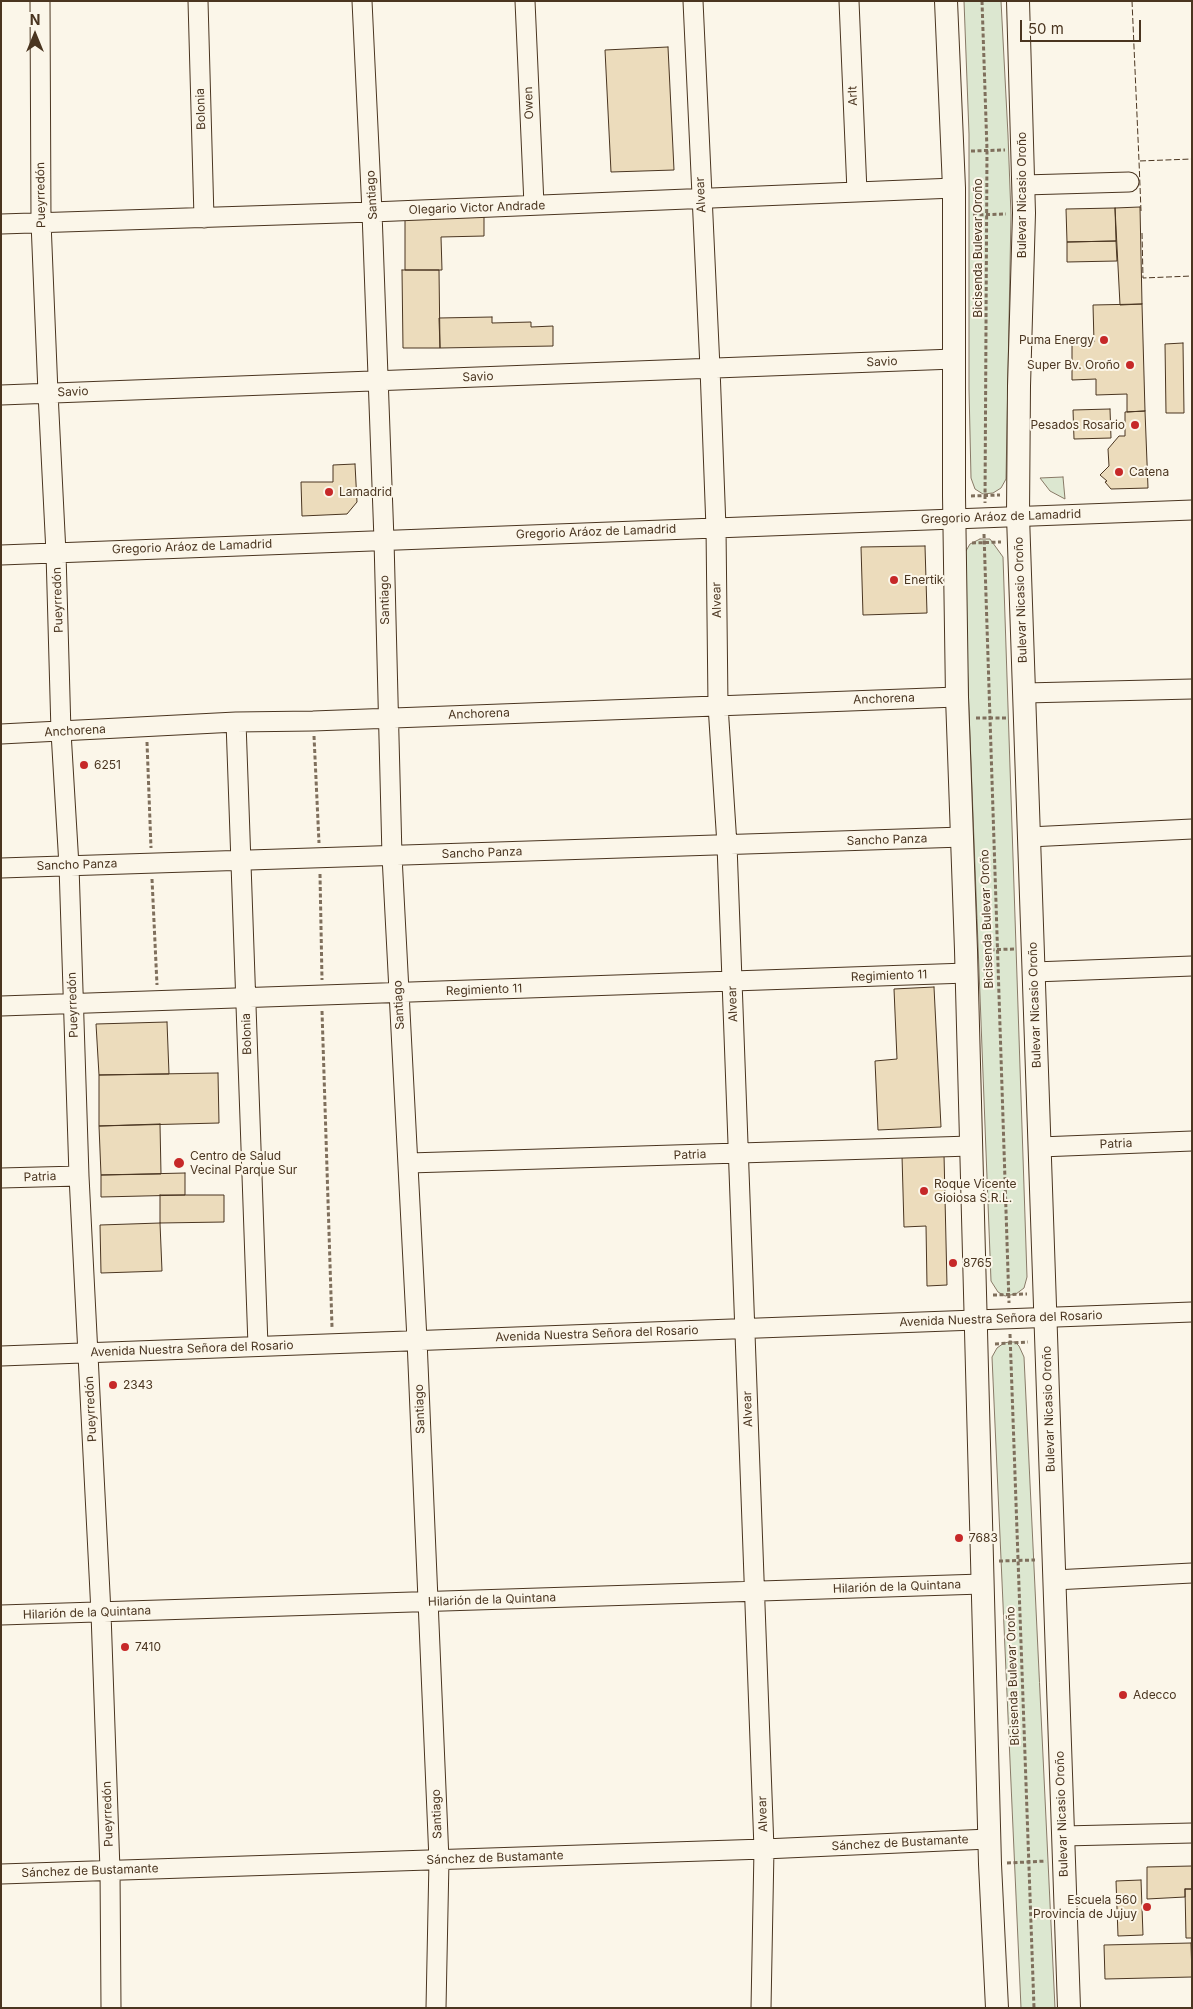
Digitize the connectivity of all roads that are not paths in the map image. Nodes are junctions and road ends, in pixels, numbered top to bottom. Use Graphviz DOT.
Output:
graph roads {
  1 [pos="40,1"];
  2 [pos="198,1"];
  3 [pos="362,1"];
  4 [pos="525,1"];
  5 [pos="693,1"];
  6 [pos="849,1"];
  7 [pos="946,1"];
  8 [pos="1018,1"];
  9 [pos="1129,182"];
  10 [pos="1024,184"];
  11 [pos="954,188"];
  12 [pos="857,192"];
  13 [pos="701,198"];
  14 [pos="534,205"];
  15 [pos="372,212"];
  16 [pos="204,218"];
  17 [pos="41,222"];
  18 [pos="1,224"];
  19 [pos="954,359"];
  20 [pos="710,368"];
  21 [pos="378,381"];
  22 [pos="48,393"];
  23 [pos="1,394"];
  24 [pos="1018,506"];
  25 [pos="1192,510"];
  26 [pos="954,519"];
  27 [pos="716,528"];
  28 [pos="384,540"];
  29 [pos="56,553"];
  30 [pos="1,554"];
  31 [pos="1192,689"];
  32 [pos="1025,693"];
  33 [pos="718,705"];
  34 [pos="958,708"];
  35 [pos="388,717"];
  36 [pos="236,722"];
  37 [pos="61,732"];
  38 [pos="1,734"];
  39 [pos="1192,829"];
  40 [pos="963,837"];
  41 [pos="1029,837"];
  42 [pos="727,845"];
  43 [pos="392,856"];
  44 [pos="241,860"];
  45 [pos="69,866"];
  46 [pos="1,868"];
  47 [pos="1192,966"];
  48 [pos="1034,972"];
  49 [pos="966,973"];
  50 [pos="732,981"];
  51 [pos="398,993"];
  52 [pos="246,998"];
  53 [pos="73,1004"];
  54 [pos="1,1006"];
  55 [pos="1192,1141"];
  56 [pos="971,1146"];
  57 [pos="1040,1147"];
  58 [pos="739,1153"];
  59 [pos="409,1163"];
  60 [pos="79,1176"];
  61 [pos="1,1178"];
  62 [pos="1192,1312"];
  63 [pos="1046,1317"];
  64 [pos="974,1320"];
  65 [pos="745,1328"];
  66 [pos="417,1340"];
  67 [pos="258,1346"];
  68 [pos="88,1352"];
  69 [pos="1,1356"];
  70 [pos="1054,1570"];
  71 [pos="1192,1573"];
  72 [pos="982,1584"];
  73 [pos="755,1591"];
  74 [pos="428,1602"];
  75 [pos="102,1612"];
  76 [pos="1,1615"];
  77 [pos="1192,1834"];
  78 [pos="1063,1836"];
  79 [pos="989,1839"];
  80 [pos="764,1849"];
  81 [pos="439,1860"];
  82 [pos="110,1870"];
  83 [pos="1,1874"];
  84 [pos="111,2008"];
  85 [pos="436,2008"];
  86 [pos="761,2008"];
  87 [pos="997,2008"];
  88 [pos="1069,2008"];
  1 -- 17 [label="street, Pueyrredón"];
  2 -- 16 [label="street, Bolonia"];
  3 -- 15 [label="street, Santiago"];
  4 -- 14 [label="street, Owen"];
  5 -- 13 [label="street, Alvear"];
  6 -- 12 [label="street, Arlt"];
  7 -- 11 [label="main road"];
  8 -- 10 [label="main road, Bulevar Nicasio Oroño"];
  9 -- 10 [label="street"];
  10 -- 24 [label="main road, Bulevar Nicasio Oroño"];
  11 -- 12 [label="street, Olegario Victor Andrade"];
  11 -- 19 [label="main road"];
  12 -- 13 [label="street, Olegario Victor Andrade"];
  13 -- 14 [label="street, Olegario Victor Andrade"];
  13 -- 20 [label="street, Alvear"];
  14 -- 15 [label="street, Olegario Victor Andrade"];
  15 -- 16 [label="street, Olegario Victor Andrade"];
  15 -- 21 [label="street, Santiago"];
  16 -- 17 [label="street, Olegario Victor Andrade"];
  17 -- 18 [label="street, Olegario Victor Andrade"];
  17 -- 22 [label="street, Pueyrredón"];
  19 -- 20 [label="street, Savio"];
  19 -- 26 [label="main road"];
  20 -- 21 [label="street, Savio"];
  20 -- 27 [label="street, Alvear"];
  21 -- 22 [label="street, Savio"];
  21 -- 28 [label="street, Santiago"];
  22 -- 23 [label="street, Savio"];
  22 -- 29 [label="street, Pueyrredón"];
  24 -- 25 [label="street, Gregorio Aráoz de Lamadrid"];
  24 -- 26 [label="street, Gregorio Aráoz de Lamadrid"];
  24 -- 32 [label="main road, Bulevar Nicasio Oroño"];
  26 -- 27 [label="street, Gregorio Aráoz de Lamadrid"];
  26 -- 34 [label="main road"];
  27 -- 28 [label="street, Gregorio Aráoz de Lamadrid"];
  27 -- 33 [label="street, Alvear"];
  28 -- 29 [label="street, Gregorio Aráoz de Lamadrid"];
  28 -- 35 [label="street, Santiago"];
  29 -- 30 [label="street, Gregorio Aráoz de Lamadrid"];
  29 -- 37 [label="street, Pueyrredón"];
  31 -- 32 [label="street"];
  32 -- 41 [label="main road, Bulevar Nicasio Oroño"];
  33 -- 34 [label="street, Anchorena"];
  33 -- 35 [label="street, Anchorena"];
  33 -- 42 [label="street, Alvear"];
  34 -- 40 [label="main road"];
  35 -- 36 [label="street, Anchorena"];
  35 -- 43 [label="street, Santiago"];
  36 -- 37 [label="street, Anchorena"];
  36 -- 44 [label="street, Bolonia"];
  37 -- 38 [label="street, Anchorena"];
  37 -- 45 [label="street, Pueyrredón"];
  39 -- 41 [label="street"];
  40 -- 42 [label="street, Sancho Panza"];
  40 -- 49 [label="main road"];
  41 -- 48 [label="main road, Bulevar Nicasio Oroño"];
  42 -- 43 [label="street, Sancho Panza"];
  42 -- 50 [label="street, Alvear"];
  43 -- 44 [label="street, Sancho Panza"];
  43 -- 51 [label="street, Santiago"];
  44 -- 45 [label="street, Sancho Panza"];
  44 -- 52 [label="street, Bolonia"];
  45 -- 46 [label="street, Sancho Panza"];
  45 -- 53 [label="street, Pueyrredón"];
  47 -- 48 [label="street"];
  48 -- 57 [label="main road, Bulevar Nicasio Oroño"];
  49 -- 50 [label="street, Regimiento 11"];
  49 -- 56 [label="main road"];
  50 -- 51 [label="street, Regimiento 11"];
  50 -- 58 [label="street, Alvear"];
  51 -- 52 [label="street, Regimiento 11"];
  51 -- 59 [label="street, Santiago"];
  52 -- 53 [label="street, Regimiento 11"];
  52 -- 67 [label="street, Bolonia"];
  53 -- 54 [label="street, Regimiento 11"];
  53 -- 60 [label="street, Pueyrredón"];
  55 -- 57 [label="street, Patria"];
  56 -- 58 [label="street, Patria"];
  56 -- 64 [label="main road"];
  57 -- 63 [label="main road, Bulevar Nicasio Oroño"];
  58 -- 59 [label="street, Patria"];
  58 -- 65 [label="street, Alvear"];
  59 -- 66 [label="street, Santiago"];
  60 -- 61 [label="street, Patria"];
  60 -- 68 [label="street, Pueyrredón"];
  62 -- 63 [label="street, Avenida Nuestra Señora del Rosario"];
  63 -- 64 [label="street, Avenida Nuestra Señora del Rosario"];
  63 -- 70 [label="main road, Bulevar Nicasio Oroño"];
  64 -- 65 [label="street, Avenida Nuestra Señora del Rosario"];
  64 -- 72 [label="main road"];
  65 -- 66 [label="street, Avenida Nuestra Señora del Rosario"];
  65 -- 73 [label="street, Alvear"];
  66 -- 67 [label="street, Avenida Nuestra Señora del Rosario"];
  66 -- 74 [label="street, Santiago"];
  67 -- 68 [label="street, Avenida Nuestra Señora del Rosario"];
  68 -- 69 [label="street, Avenida Nuestra Señora del Rosario"];
  68 -- 75 [label="street, Pueyrredón"];
  70 -- 71 [label="street"];
  70 -- 78 [label="main road, Bulevar Nicasio Oroño"];
  72 -- 73 [label="street, Hilarión de la Quintana"];
  72 -- 79 [label="main road"];
  73 -- 74 [label="street, Hilarión de la Quintana"];
  73 -- 80 [label="street, Alvear"];
  74 -- 75 [label="street, Hilarión de la Quintana"];
  74 -- 81 [label="street, Santiago"];
  75 -- 76 [label="street, Hilarión de la Quintana"];
  75 -- 82 [label="street, Pueyrredón"];
  77 -- 78 [label="street"];
  78 -- 88 [label="main road, Bulevar Nicasio Oroño"];
  79 -- 80 [label="street, Sánchez de Bustamante"];
  79 -- 87 [label="main road"];
  80 -- 81 [label="street, Sánchez de Bustamante"];
  80 -- 86 [label="street, Alvear"];
  81 -- 82 [label="street, Sánchez de Bustamante"];
  81 -- 85 [label="street, Santiago"];
  82 -- 83 [label="street, Sánchez de Bustamante"];
  82 -- 84 [label="street, Pueyrredón"];
}
